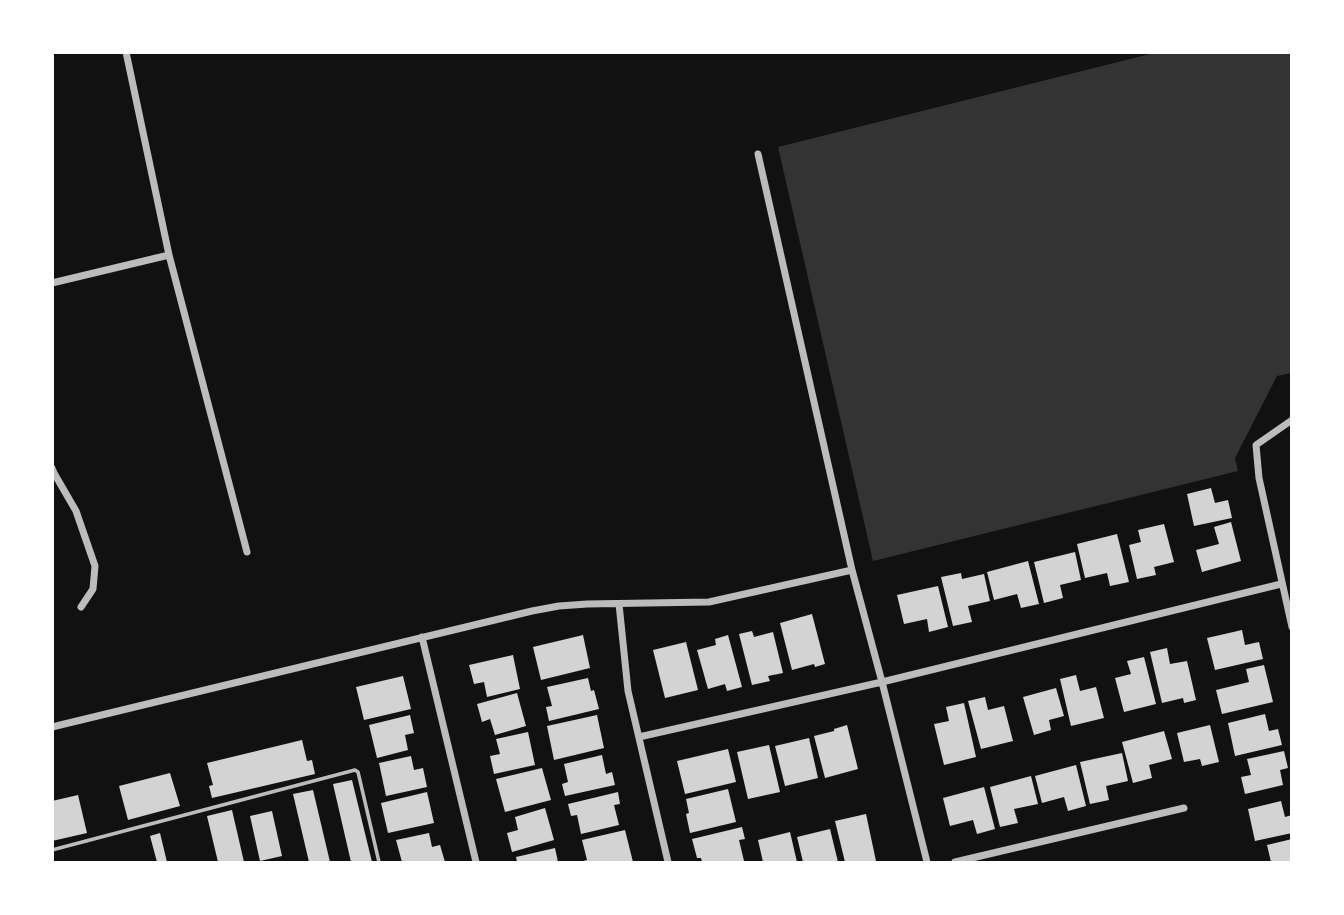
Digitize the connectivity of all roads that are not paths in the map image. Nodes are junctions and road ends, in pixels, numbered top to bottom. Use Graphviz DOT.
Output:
graph roads {
  1 [pos="126,52"];
  2 [pos="758,154"];
  3 [pos="169,255"];
  4 [pos="52,283"];
  5 [pos="1292,420"];
  6 [pos="52,468"];
  7 [pos="247,552"];
  8 [pos="852,570"];
  9 [pos="1281,584"];
  10 [pos="620,604"];
  11 [pos="81,607"];
  12 [pos="1292,627"];
  13 [pos="422,636"];
  14 [pos="882,682"];
  15 [pos="52,727"];
  16 [pos="639,737"];
  17 [pos="1184,808"];
  18 [pos="52,850"];
  19 [pos="379,863"];
  20 [pos="476,863"];
  21 [pos="668,863"];
  22 [pos="927,863"];
  23 [pos="955,863"];
  1 -- 3 [label="street"];
  2 -- 8 [label="street"];
  3 -- 4 [label="street"];
  3 -- 7 [label="street"];
  5 -- 9 [label="street"];
  6 -- 11 [label="street"];
  8 -- 10 [label="street"];
  8 -- 14 [label="street"];
  9 -- 12 [label="street"];
  9 -- 14 [label="street"];
  10 -- 13 [label="street"];
  10 -- 16 [label="street"];
  13 -- 15 [label="street"];
  13 -- 20 [label="street"];
  14 -- 16 [label="street"];
  14 -- 22 [label="street"];
  16 -- 21 [label="street"];
  17 -- 23 [label="street"];
  18 -- 19 [label="lane"];
}
